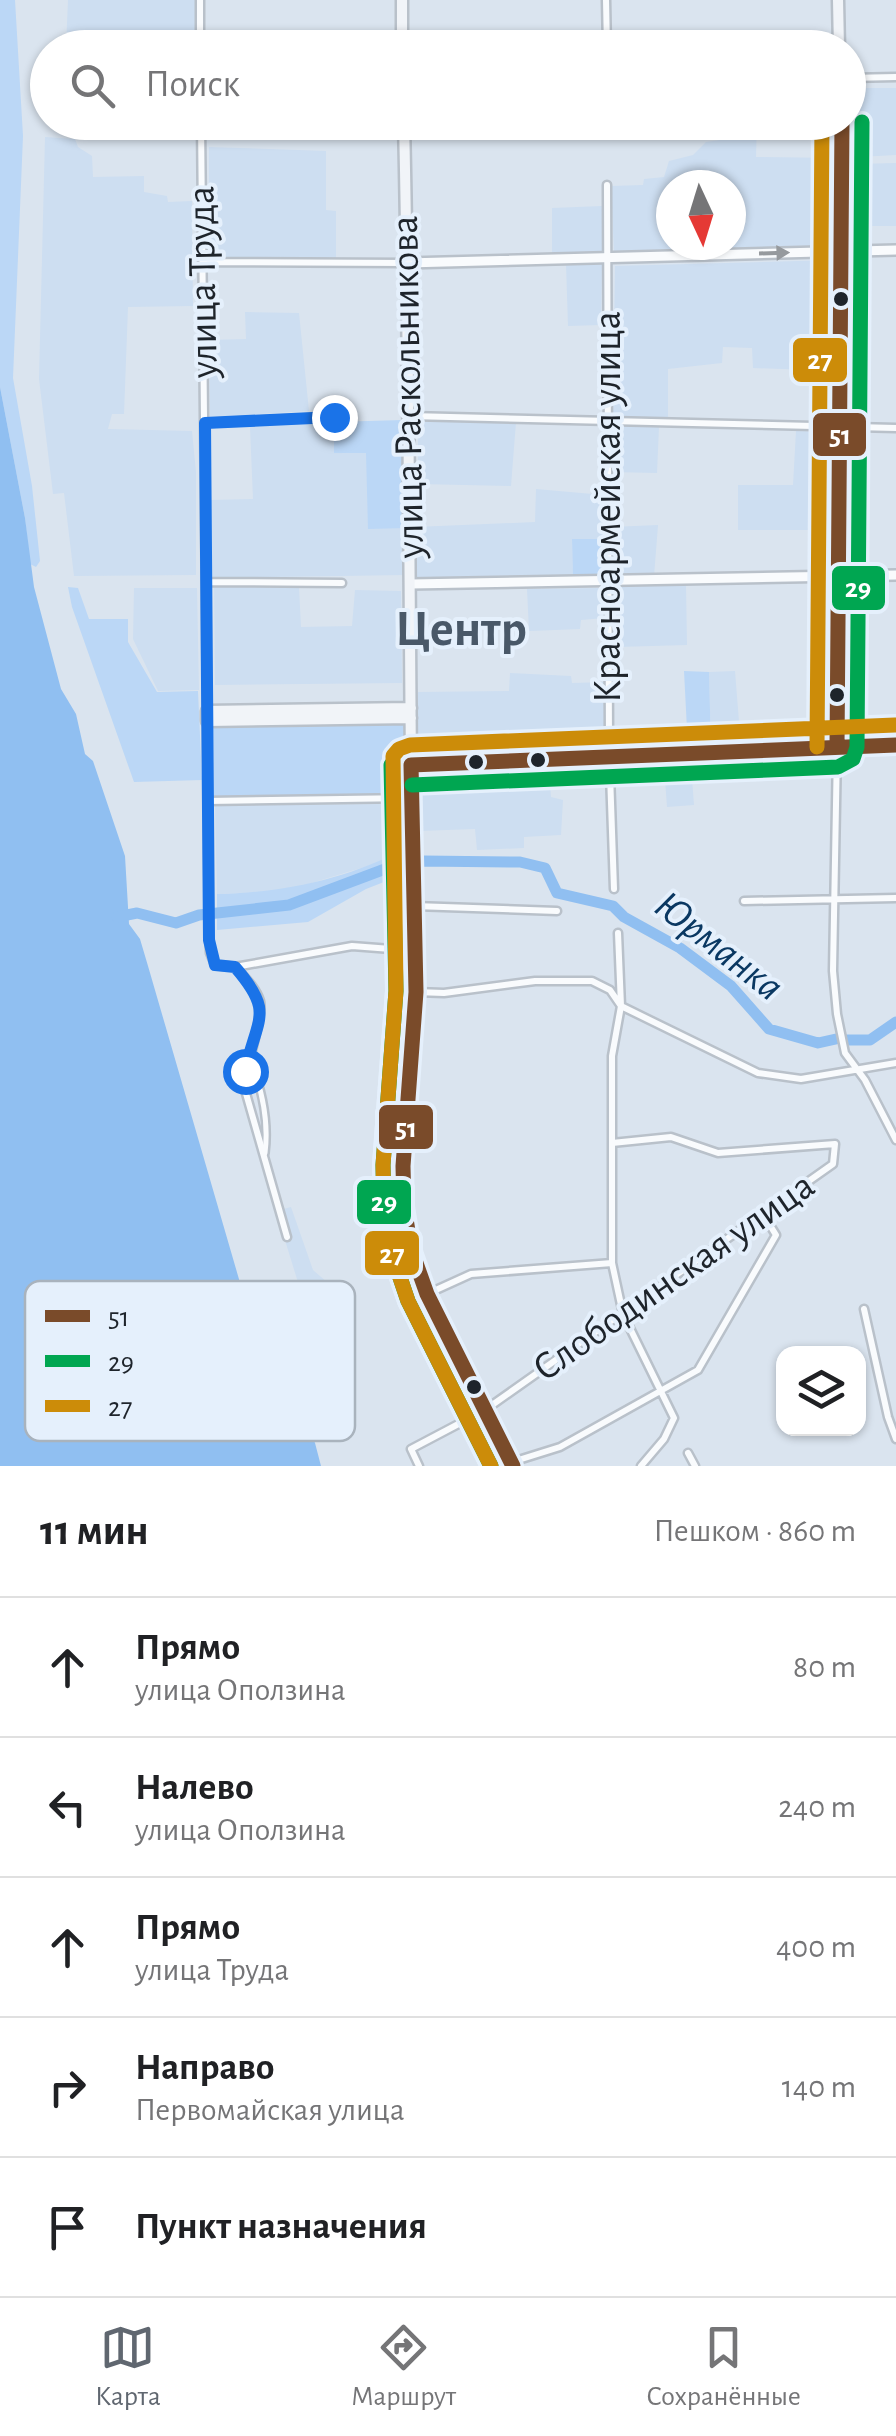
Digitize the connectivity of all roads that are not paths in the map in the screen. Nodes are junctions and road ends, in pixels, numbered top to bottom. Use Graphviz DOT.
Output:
graph roads {
  1 [pos="200,0"];
  2 [pos="402,0"];
  3 [pos="606,0"];
  4 [pos="838,0"];
  5 [pos="200,30"];
  6 [pos="402,30"];
  7 [pos="607,30"];
  8 [pos="839,30"];
  9 [pos="896,77"];
  10 [pos="866,78"];
  11 [pos="201,140"];
  12 [pos="404,140"];
  13 [pos="842,140"];
  14 [pos="607,185"];
  15 [pos="896,250"];
  16 [pos="842,251"];
  17 [pos="606,259"];
  18 [pos="203,262"];
  19 [pos="407,263"];
  20 [pos="410,416"];
  21 [pos="334,417"];
  22 [pos="608,420"];
  23 [pos="205,423"];
  24 [pos="840,427"];
  25 [pos="896,428"];
  26 [pos="896,575"];
  27 [pos="839,576"];
  28 [pos="608,581"];
  29 [pos="206,582"];
  30 [pos="342,583"];
  31 [pos="410,584"];
  32 [pos="411,713"];
  33 [pos="207,716"];
  34 [pos="896,745"];
  35 [pos="836,748"];
  36 [pos="609,757"];
  37 [pos="411,765"];
  38 [pos="412,798"];
  39 [pos="208,801"];
  40 [pos="614,888"];
  41 [pos="835,898"];
  42 [pos="896,898"];
  43 [pos="744,901"];
  44 [pos="414,902"];
  45 [pos="557,911"];
  46 [pos="618,933"];
  47 [pos="417,950"];
  48 [pos="235,967"];
  49 [pos="416,992"];
  50 [pos="620,1006"];
  51 [pos="252,1043"];
  52 [pos="896,1063"];
  53 [pos="856,1071"];
  54 [pos="896,1140"];
  55 [pos="612,1142"];
  56 [pos="264,1159"];
  57 [pos="763,1214"];
  58 [pos="287,1237"];
  59 [pos="612,1263"];
  60 [pos="427,1294"];
  61 [pos="864,1309"];
  62 [pos="622,1314"];
  63 [pos="661,1392"];
  64 [pos="485,1410"];
  65 [pos="896,1439"];
  66 [pos="688,1453"];
  67 [pos="512,1464"];
  68 [pos="419,1466"];
  69 [pos="640,1466"];
  70 [pos="695,1466"];
  1 -- 5 [label="street"];
  2 -- 6 [label="main road"];
  3 -- 7 [label="street"];
  4 -- 8 [label="main road"];
  9 -- 10 [label="street"];
  11 -- 18 [label="street, улица Труда"];
  12 -- 19 [label="main road, улица Раскольникова"];
  13 -- 16 [label="main road"];
  14 -- 17 [label="street, Красноармейская улица"];
  15 -- 16 [label="street"];
  17 -- 16 [label="street, one-way"];
  16 -- 24 [label="main road"];
  17 -- 19 [label="street"];
  17 -- 22 [label="street, Красноармейская улица"];
  18 -- 19 [label="street"];
  18 -- 23 [label="street, улица Труда"];
  19 -- 20 [label="main road, улица Раскольникова"];
  20 -- 22 [label="street"];
  20 -- 31 [label="main road, улица Раскольникова"];
  21 -- 23 [label="street"];
  22 -- 24 [label="street"];
  22 -- 28 [label="street, Красноармейская улица"];
  23 -- 29 [label="street, улица Труда"];
  24 -- 25 [label="street"];
  24 -- 27 [label="main road"];
  26 -- 27 [label="street"];
  27 -- 28 [label="street"];
  27 -- 35 [label="main road"];
  28 -- 31 [label="street"];
  28 -- 36 [label="street, Красноармейская улица"];
  29 -- 30 [label="street"];
  29 -- 33 [label="street, улица Труда"];
  31 -- 32 [label="main road, улица Раскольникова"];
  32 -- 33 [label="main road"];
  32 -- 37 [label="main road, улица Раскольникова"];
  33 -- 39 [label="street, улица Труда"];
  34 -- 35 [label="main road"];
  35 -- 36 [label="main road"];
  35 -- 41 [label="street"];
  36 -- 37 [label="main road"];
  36 -- 40 [label="street, Красноармейская улица"];
  37 -- 38 [label="main road, улица Раскольникова"];
  38 -- 39 [label="street"];
  38 -- 44 [label="main road, улица Раскольникова"];
  39 -- 48 [label="street, улица Труда"];
  41 -- 42 [label="street"];
  41 -- 43 [label="street"];
  41 -- 53 [label="street"];
  44 -- 45 [label="street"];
  44 -- 47 [label="main road, улица Раскольникова"];
  46 -- 50 [label="street"];
  47 -- 48 [label="street"];
  47 -- 49 [label="main road, улица Раскольникова"];
  48 -- 51 [label="street"];
  49 -- 50 [label="street"];
  49 -- 60 [label="main road, улица Раскольникова"];
  50 -- 53 [label="street"];
  50 -- 55 [label="street"];
  51 -- 56 [label="street"];
  51 -- 56 [label="street"];
  52 -- 53 [label="street"];
  53 -- 54 [label="street"];
  55 -- 57 [label="street, Слободинская улица"];
  55 -- 59 [label="street"];
  56 -- 58 [label="street"];
  57 -- 62 [label="street, Слободинская улица"];
  57 -- 63 [label="street"];
  59 -- 60 [label="street"];
  59 -- 62 [label="street"];
  60 -- 64 [label="main road, улица Раскольникова"];
  61 -- 65 [label="street"];
  62 -- 63 [label="street"];
  62 -- 64 [label="street, Слободинская улица"];
  63 -- 67 [label="street"];
  63 -- 69 [label="street"];
  64 -- 67 [label="main road, улица Раскольникова"];
  64 -- 68 [label="street, Слободинская улица"];
  66 -- 70 [label="street"];
}
